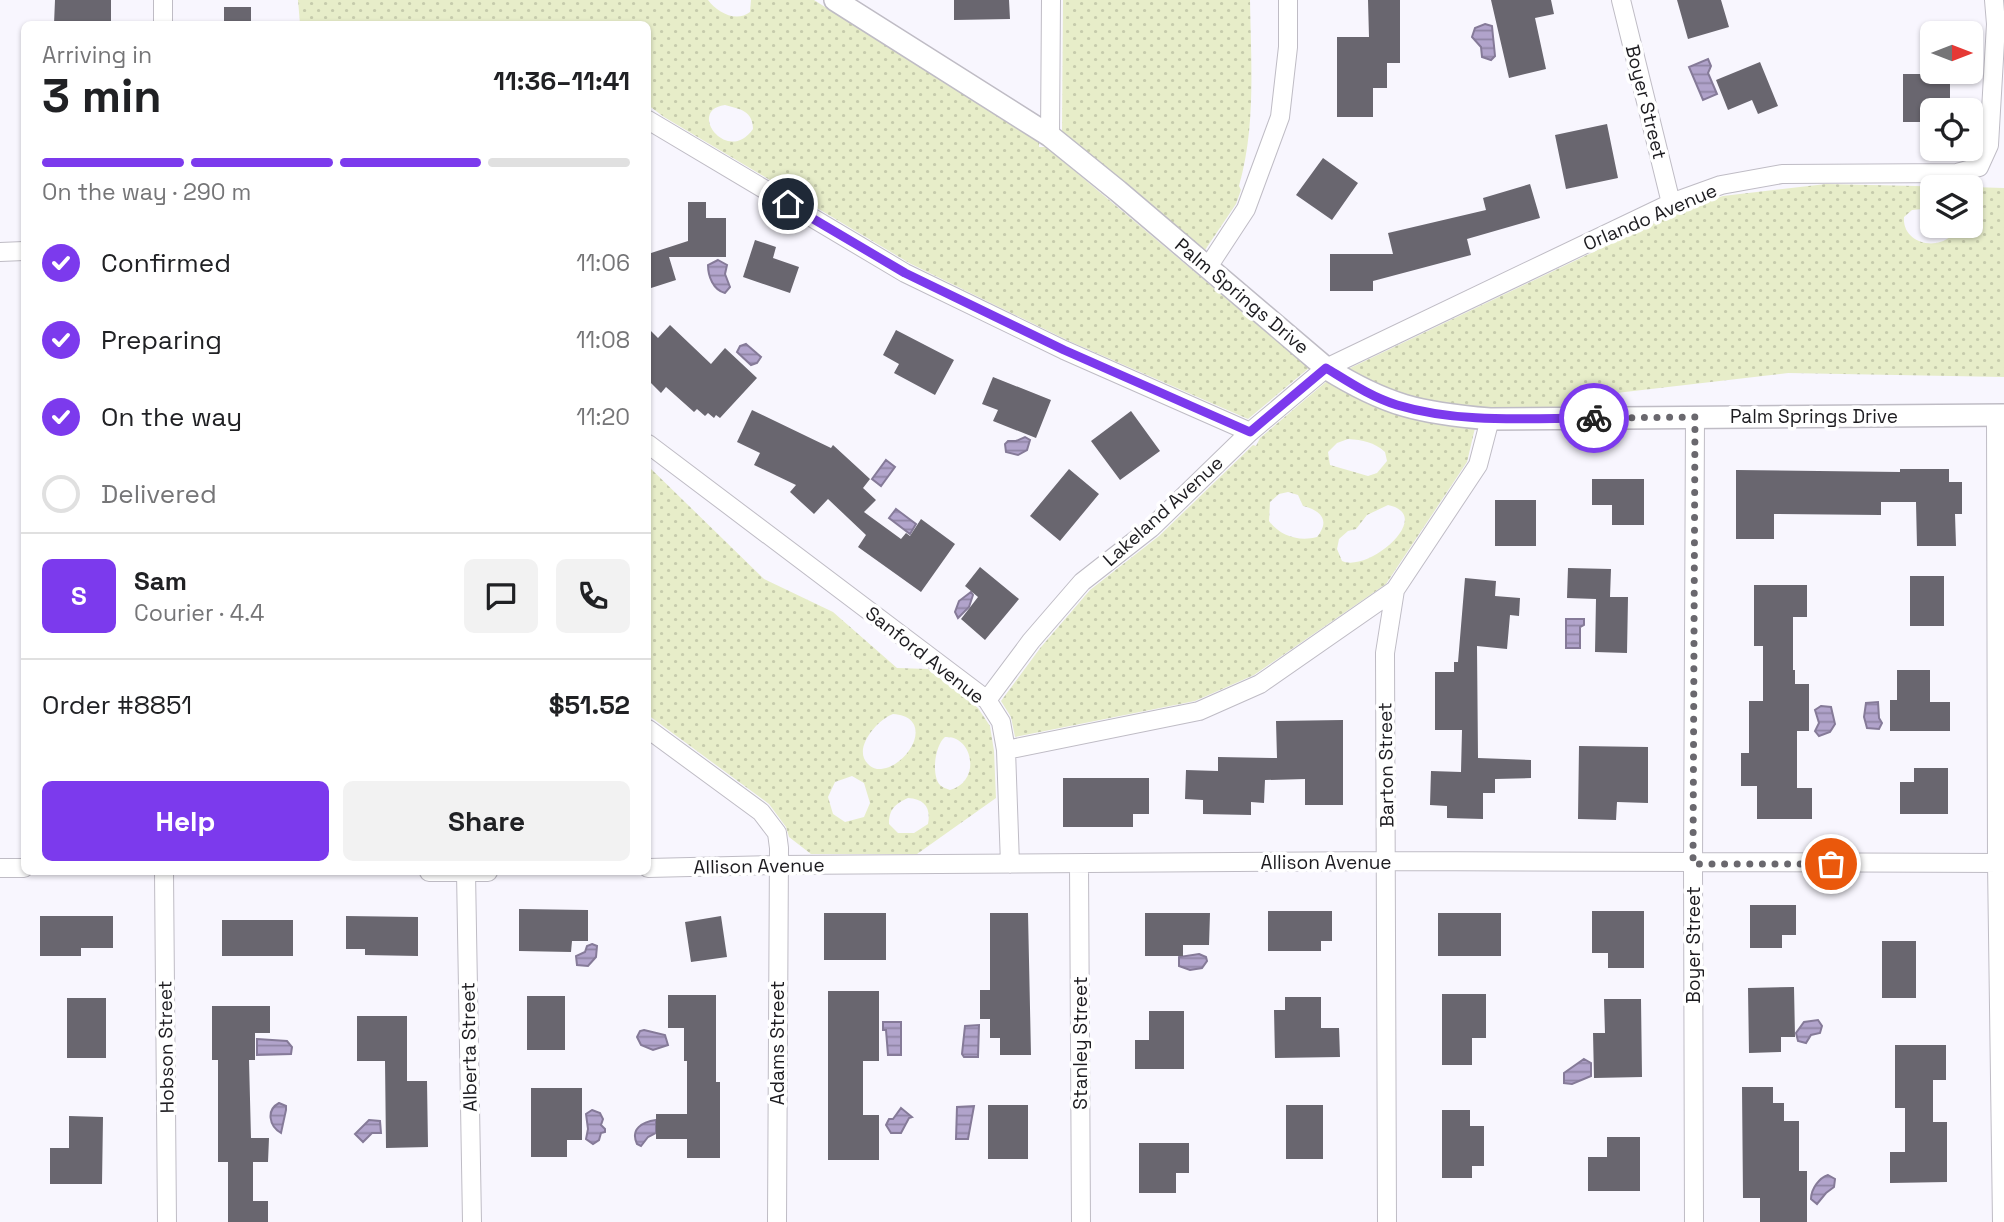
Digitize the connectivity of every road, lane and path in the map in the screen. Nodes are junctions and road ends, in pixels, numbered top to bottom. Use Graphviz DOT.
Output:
graph roads {
  1 [pos="163,0"];
  2 [pos="835,0"];
  3 [pos="1051,0"];
  4 [pos="1288,0"];
  5 [pos="1621,0"];
  6 [pos="1994,0"];
  7 [pos="163,21"];
  8 [pos="2000,25"];
  9 [pos="651,122"];
  10 [pos="1050,136"];
  11 [pos="1671,204"];
  12 [pos="21,251"];
  13 [pos="0,252"];
  14 [pos="1208,267"];
  15 [pos="1326,368"];
  16 [pos="2000,415"];
  17 [pos="1695,417"];
  18 [pos="1490,419"];
  19 [pos="1250,432"];
  20 [pos="651,446"];
  21 [pos="1395,590"];
  22 [pos="987,701"];
  23 [pos="651,731"];
  24 [pos="1006,750"];
  25 [pos="1387,861"];
  26 [pos="2000,863"];
  27 [pos="1010,864"];
  28 [pos="1079,864"];
  29 [pos="1693,864"];
  30 [pos="778,865"];
  31 [pos="0,868"];
  32 [pos="21,868"];
  33 [pos="651,868"];
  34 [pos="164,875"];
  35 [pos="466,875"];
  36 [pos="167,1222"];
  37 [pos="472,1222"];
  38 [pos="777,1222"];
  39 [pos="1081,1222"];
  40 [pos="1387,1222"];
  41 [pos="1694,1222"];
  42 [pos="2002,1222"];
  1 -- 7 [label="street"];
  2 -- 10 [label="street, Palm Springs Drive"];
  3 -- 10 [label="street"];
  4 -- 14 [label="street"];
  5 -- 11 [label="street, Boyer Street"];
  6 -- 8 [label="street"];
  8 -- 11 [label="street, Orlando Avenue"];
  9 -- 19 [label="street"];
  10 -- 14 [label="street, Palm Springs Drive"];
  11 -- 15 [label="street, Orlando Avenue"];
  12 -- 13 [label="street"];
  14 -- 15 [label="street, Palm Springs Drive"];
  15 -- 18 [label="street, Palm Springs Drive"];
  15 -- 19 [label="street, Lakeland Avenue"];
  16 -- 17 [label="street, Palm Springs Drive"];
  16 -- 26 [label="street"];
  17 -- 18 [label="street, Palm Springs Drive"];
  17 -- 29 [label="street, Boyer Street"];
  18 -- 21 [label="street, Barton Street"];
  19 -- 22 [label="street, Lakeland Avenue"];
  20 -- 22 [label="street, Sanford Avenue"];
  21 -- 24 [label="street"];
  21 -- 25 [label="street, Barton Street"];
  22 -- 24 [label="street, Sanford Avenue"];
  23 -- 30 [label="street, Adams Street"];
  24 -- 27 [label="street"];
  25 -- 28 [label="street, Allison Avenue"];
  25 -- 29 [label="street, Allison Avenue"];
  25 -- 40 [label="street, Barton Street"];
  26 -- 29 [label="street, Allison Avenue"];
  26 -- 42 [label="street"];
  27 -- 28 [label="street, Allison Avenue"];
  27 -- 30 [label="street, Allison Avenue"];
  28 -- 39 [label="street, Stanley Street"];
  29 -- 41 [label="street, Boyer Street"];
  30 -- 33 [label="street, Allison Avenue"];
  30 -- 38 [label="street, Adams Street"];
  31 -- 32 [label="street"];
  34 -- 36 [label="street, Hobson Street"];
  35 -- 37 [label="street, Alberta Street"];
}
